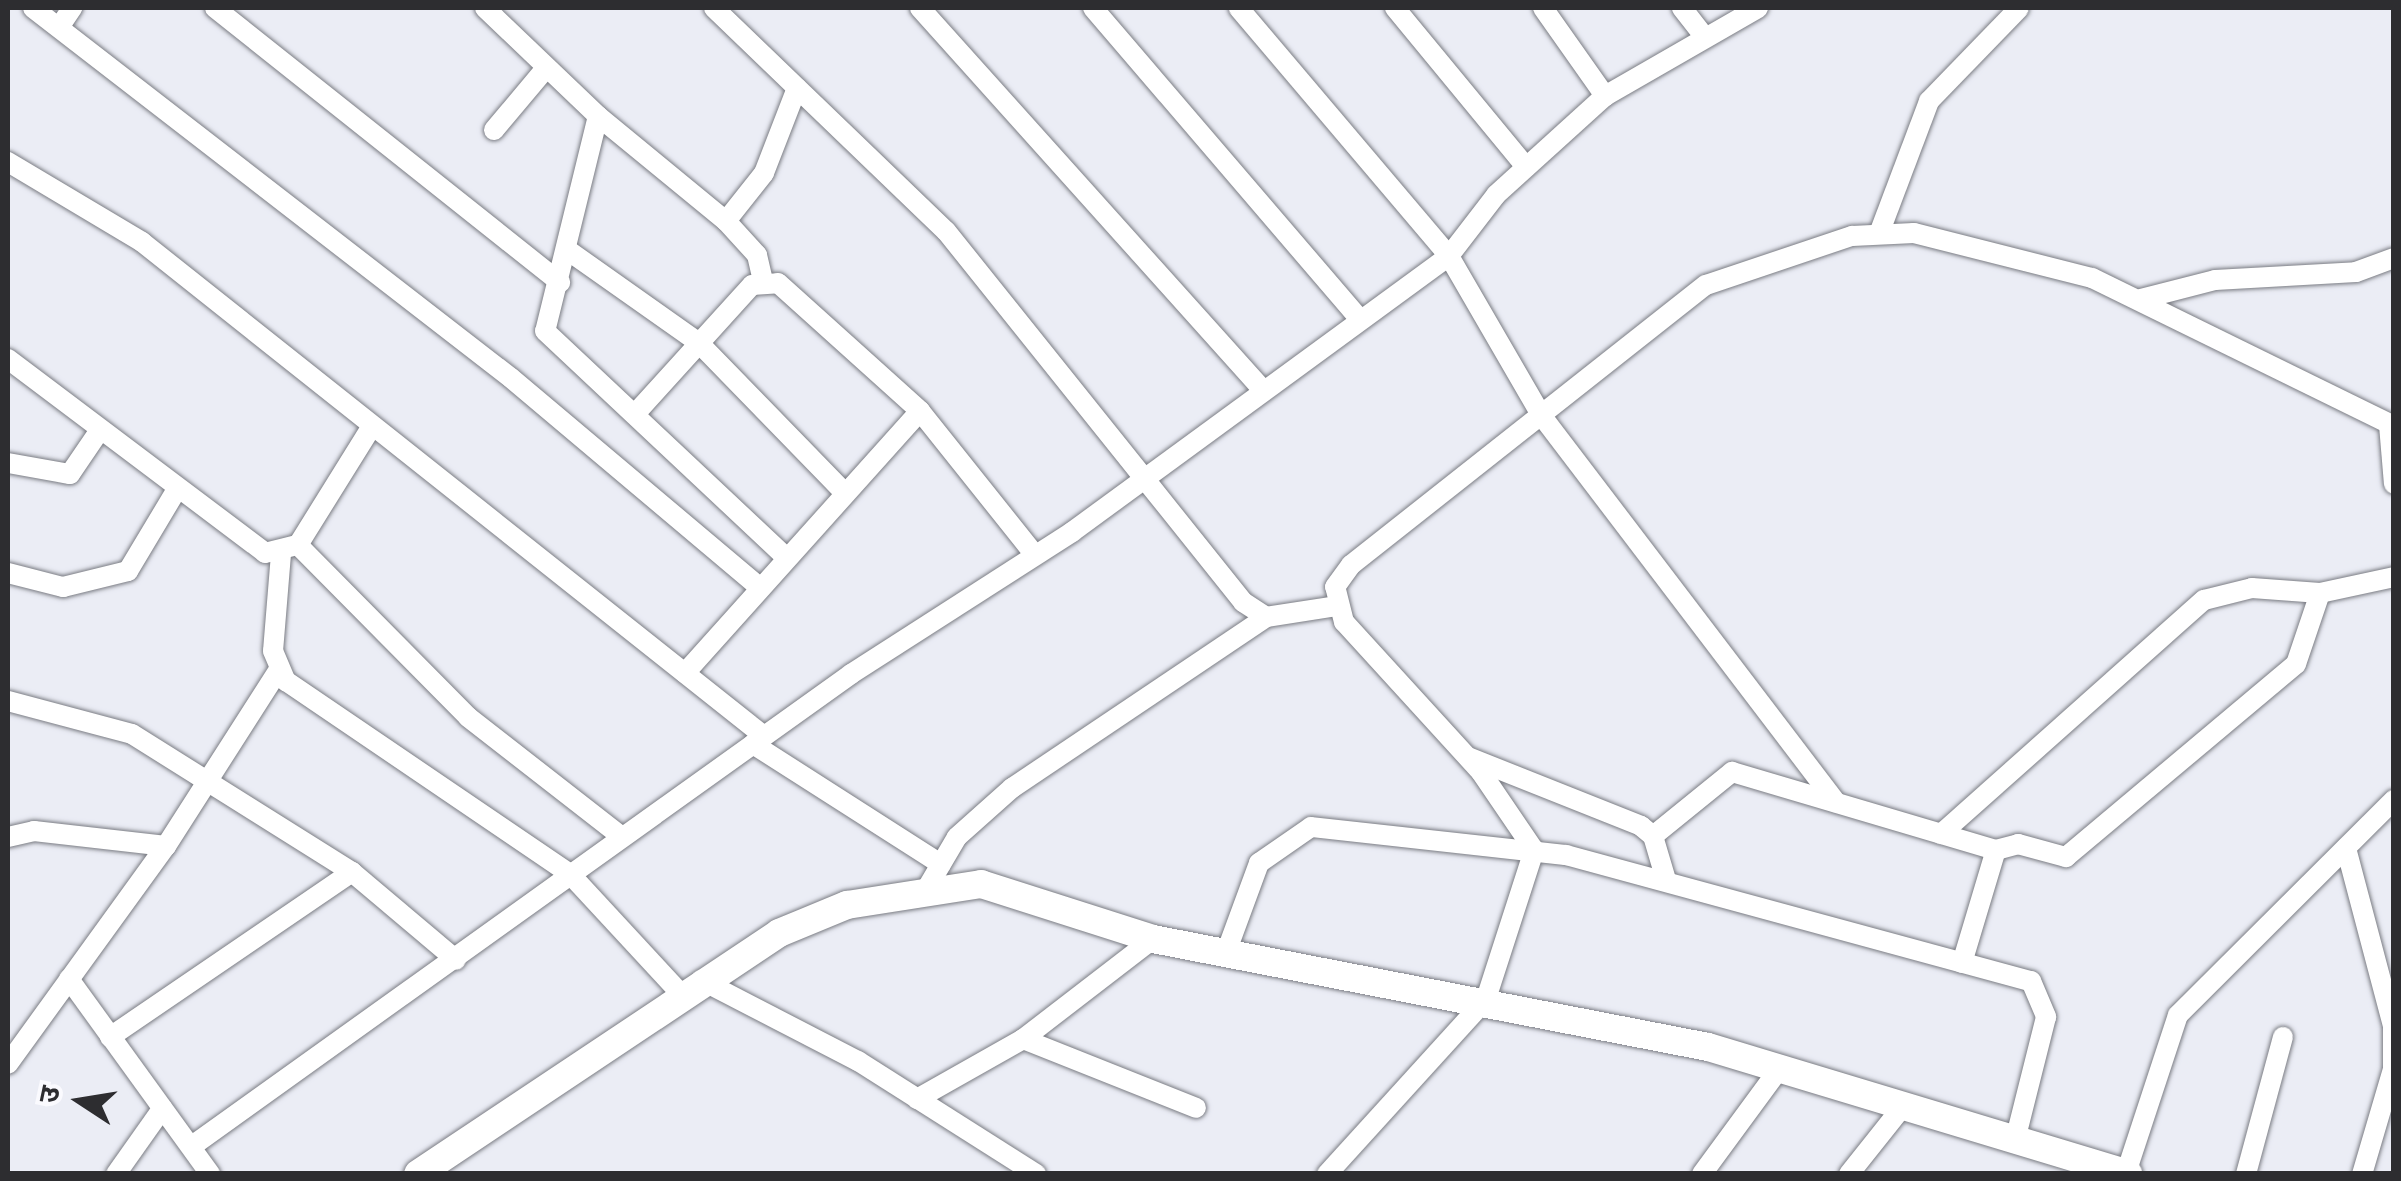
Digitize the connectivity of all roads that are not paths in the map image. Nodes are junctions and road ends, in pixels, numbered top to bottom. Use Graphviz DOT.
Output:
graph roads {
  1 [pos="32,8"];
  2 [pos="72,8"];
  3 [pos="215,8"];
  4 [pos="485,8"];
  5 [pos="714,8"];
  6 [pos="920,8"];
  7 [pos="1093,8"];
  8 [pos="1239,8"];
  9 [pos="1396,8"];
  10 [pos="1543,8"];
  11 [pos="1682,8"];
  12 [pos="1758,8"];
  13 [pos="2018,8"];
  14 [pos="736,16"];
  15 [pos="60,26"];
  16 [pos="1704,38"];
  17 [pos="546,68"];
  18 [pos="797,88"];
  19 [pos="1604,96"];
  20 [pos="598,116"];
  21 [pos="494,130"];
  22 [pos="8,165"];
  23 [pos="1526,167"];
  24 [pos="726,221"];
  25 [pos="1880,231"];
  26 [pos="566,249"];
  27 [pos="1449,256"];
  28 [pos="2394,258"];
  29 [pos="763,280"];
  30 [pos="560,282"];
  31 [pos="2141,300"];
  32 [pos="1360,320"];
  33 [pos="698,342"];
  34 [pos="8,359"];
  35 [pos="1262,389"];
  36 [pos="920,411"];
  37 [pos="635,414"];
  38 [pos="1541,415"];
  39 [pos="372,426"];
  40 [pos="2391,426"];
  41 [pos="100,430"];
  42 [pos="8,463"];
  43 [pos="1146,471"];
  44 [pos="2394,484"];
  45 [pos="177,489"];
  46 [pos="845,493"];
  47 [pos="289,550"];
  48 [pos="1035,555"];
  49 [pos="786,558"];
  50 [pos="2390,572"];
  51 [pos="8,573"];
  52 [pos="760,588"];
  53 [pos="2320,593"];
  54 [pos="1336,606"];
  55 [pos="1266,617"];
  56 [pos="279,669"];
  57 [pos="684,673"];
  58 [pos="8,701"];
  59 [pos="759,740"];
  60 [pos="1466,757"];
  61 [pos="209,780"];
  62 [pos="2394,800"];
  63 [pos="1836,802"];
  64 [pos="1940,834"];
  65 [pos="1653,836"];
  66 [pos="8,837"];
  67 [pos="622,837"];
  68 [pos="166,846"];
  69 [pos="2346,848"];
  70 [pos="1534,850"];
  71 [pos="1996,850"];
  72 [pos="942,864"];
  73 [pos="352,872"];
  74 [pos="570,874"];
  75 [pos="1666,880"];
  76 [pos="926,888"];
  77 [pos="1153,939"];
  78 [pos="1227,950"];
  79 [pos="456,960"];
  80 [pos="1962,963"];
  81 [pos="69,979"];
  82 [pos="691,987"];
  83 [pos="1486,998"];
  84 [pos="110,1037"];
  85 [pos="2283,1037"];
  86 [pos="1023,1039"];
  87 [pos="8,1064"];
  88 [pos="1779,1069"];
  89 [pos="917,1098"];
  90 [pos="1902,1106"];
  91 [pos="162,1108"];
  92 [pos="1196,1108"];
  93 [pos="2015,1140"];
  94 [pos="192,1146"];
  95 [pos="2127,1173"];
  96 [pos="116,1174"];
  97 [pos="210,1174"];
  98 [pos="418,1174"];
  99 [pos="1036,1174"];
  100 [pos="1327,1174"];
  101 [pos="1702,1174"];
  102 [pos="1849,1174"];
  103 [pos="2246,1174"];
  104 [pos="2362,1174"];
  1 -- 15 [label="street"];
  2 -- 15 [label="street"];
  3 -- 30 [label="street"];
  4 -- 17 [label="street"];
  5 -- 14 [label="street"];
  6 -- 35 [label="street"];
  7 -- 32 [label="street"];
  8 -- 27 [label="street"];
  9 -- 23 [label="street"];
  10 -- 19 [label="street"];
  11 -- 16 [label="street"];
  12 -- 16 [label="street"];
  13 -- 25 [label="street"];
  14 -- 18 [label="street"];
  15 -- 52 [label="street"];
  16 -- 19 [label="street"];
  17 -- 20 [label="street"];
  17 -- 21 [label="street"];
  18 -- 24 [label="street"];
  18 -- 43 [label="street"];
  19 -- 23 [label="street"];
  20 -- 24 [label="street"];
  20 -- 26 [label="street"];
  22 -- 39 [label="street"];
  23 -- 27 [label="street"];
  24 -- 29 [label="street"];
  25 -- 31 [label="street"];
  25 -- 38 [label="street"];
  26 -- 30 [label="street"];
  26 -- 33 [label="street"];
  27 -- 32 [label="street"];
  27 -- 38 [label="street"];
  28 -- 31 [label="street"];
  29 -- 33 [label="street"];
  29 -- 36 [label="street"];
  30 -- 37 [label="street"];
  31 -- 40 [label="street"];
  32 -- 35 [label="street"];
  33 -- 37 [label="street"];
  33 -- 46 [label="street"];
  34 -- 41 [label="street"];
  35 -- 43 [label="street"];
  36 -- 46 [label="street"];
  36 -- 48 [label="street"];
  37 -- 49 [label="street"];
  38 -- 54 [label="street"];
  38 -- 63 [label="street"];
  39 -- 47 [label="street"];
  39 -- 57 [label="street"];
  40 -- 44 [label="street"];
  41 -- 42 [label="street"];
  41 -- 45 [label="street"];
  43 -- 48 [label="street"];
  43 -- 55 [label="street"];
  45 -- 47 [label="street"];
  45 -- 51 [label="street"];
  46 -- 49 [label="street"];
  47 -- 56 [label="street"];
  47 -- 67 [label="street"];
  48 -- 59 [label="street"];
  49 -- 52 [label="street"];
  50 -- 53 [label="street"];
  52 -- 57 [label="street"];
  53 -- 64 [label="street"];
  53 -- 71 [label="street"];
  54 -- 55 [label="street"];
  54 -- 60 [label="street"];
  55 -- 72 [label="street"];
  56 -- 61 [label="street"];
  56 -- 74 [label="street"];
  57 -- 59 [label="street"];
  58 -- 61 [label="street"];
  59 -- 67 [label="street"];
  59 -- 72 [label="street"];
  60 -- 65 [label="street"];
  60 -- 70 [label="street"];
  61 -- 68 [label="street"];
  61 -- 73 [label="street"];
  62 -- 69 [label="street"];
  63 -- 64 [label="street"];
  63 -- 65 [label="street"];
  64 -- 71 [label="street"];
  65 -- 75 [label="street"];
  66 -- 68 [label="street"];
  67 -- 74 [label="street"];
  68 -- 81 [label="street"];
  69 -- 95 [label="street"];
  69 -- 104 [label="street"];
  70 -- 75 [label="street"];
  70 -- 78 [label="street"];
  70 -- 83 [label="street"];
  71 -- 80 [label="street"];
  72 -- 76 [label="street"];
  73 -- 79 [label="street"];
  73 -- 84 [label="street"];
  74 -- 79 [label="street"];
  74 -- 82 [label="street"];
  75 -- 80 [label="street"];
  76 -- 77 [label="street"];
  76 -- 82 [label="street"];
  77 -- 78 [label="street"];
  77 -- 86 [label="street"];
  78 -- 83 [label="street"];
  79 -- 94 [label="street"];
  80 -- 93 [label="street"];
  81 -- 84 [label="street"];
  81 -- 87 [label="street"];
  82 -- 89 [label="street"];
  82 -- 98 [label="street"];
  83 -- 88 [label="street"];
  83 -- 100 [label="street"];
  84 -- 91 [label="street"];
  85 -- 103 [label="street"];
  86 -- 89 [label="street"];
  86 -- 92 [label="street"];
  88 -- 90 [label="street"];
  88 -- 101 [label="street"];
  89 -- 99 [label="street"];
  90 -- 93 [label="street"];
  90 -- 102 [label="street"];
  91 -- 94 [label="street"];
  91 -- 96 [label="street"];
  93 -- 95 [label="street"];
  94 -- 97 [label="street"];
}
